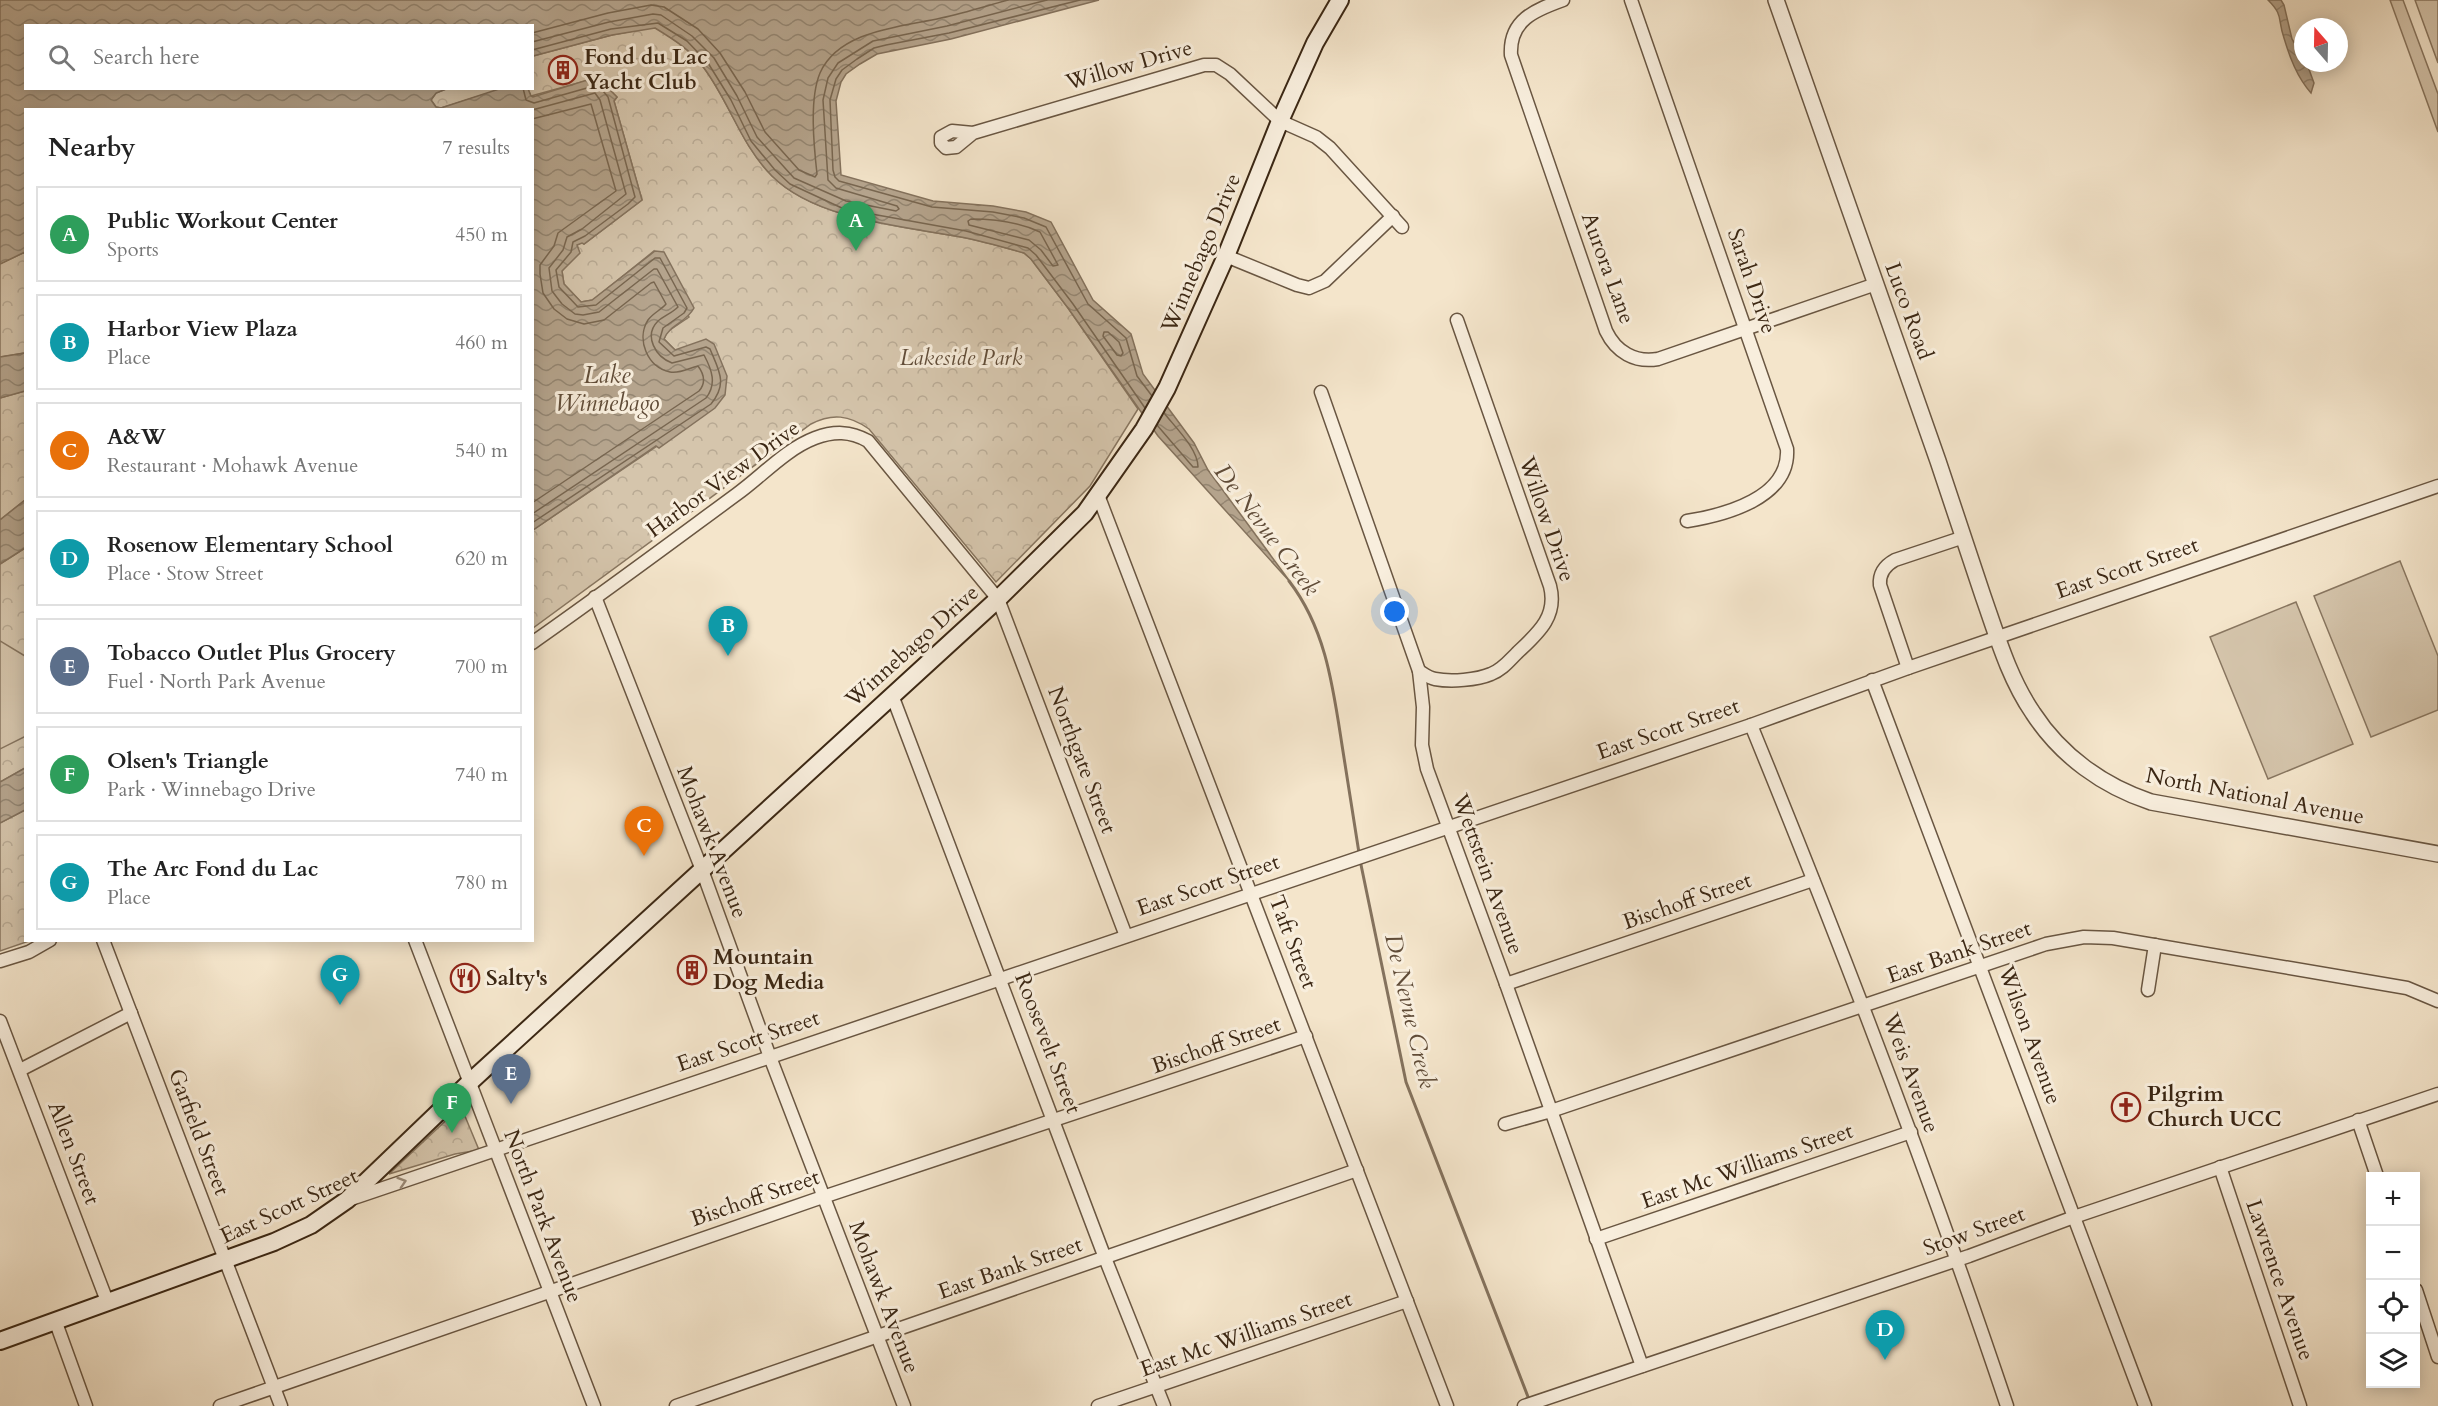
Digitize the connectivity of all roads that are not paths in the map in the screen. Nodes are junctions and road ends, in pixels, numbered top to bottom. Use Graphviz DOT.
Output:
graph roads {
  1 [pos="1340,0"];
  2 [pos="1563,0"];
  3 [pos="1631,0"];
  4 [pos="1776,0"];
  5 [pos="1280,121"];
  6 [pos="973,133"];
  7 [pos="1393,216"];
  8 [pos="1402,227"];
  9 [pos="1226,256"];
  10 [pos="1876,284"];
  11 [pos="1457,320"];
  12 [pos="1746,329"];
  13 [pos="1321,392"];
  14 [pos="2438,486"];
  15 [pos="1098,495"];
  16 [pos="1687,521"];
  17 [pos="1964,537"];
  18 [pos="595,597"];
  19 [pos="998,598"];
  20 [pos="1997,637"];
  21 [pos="534,642"];
  22 [pos="1908,668"];
  23 [pos="1419,670"];
  24 [pos="1872,680"];
  25 [pos="892,695"];
  26 [pos="1751,725"];
  27 [pos="1447,828"];
  28 [pos="2438,854"];
  29 [pos="702,870"];
  30 [pos="1813,880"];
  31 [pos="1252,894"];
  32 [pos="1126,936"];
  33 [pos="46,942"];
  34 [pos="104,942"];
  35 [pos="416,942"];
  36 [pos="2155,945"];
  37 [pos="0,961"];
  38 [pos="1981,966"];
  39 [pos="1001,979"];
  40 [pos="1506,984"];
  41 [pos="2148,990"];
  42 [pos="2438,1000"];
  43 [pos="1864,1006"];
  44 [pos="131,1013"];
  45 [pos="0,1021"];
  46 [pos="1306,1036"];
  47 [pos="770,1057"];
  48 [pos="20,1070"];
  49 [pos="469,1083"];
  50 [pos="2438,1094"];
  51 [pos="1551,1111"];
  52 [pos="2358,1120"];
  53 [pos="1055,1121"];
  54 [pos="1505,1124"];
  55 [pos="1911,1132"];
  56 [pos="495,1152"];
  57 [pos="2220,1167"];
  58 [pos="1357,1170"];
  59 [pos="2376,1172"];
  60 [pos="824,1197"];
  61 [pos="347,1200"];
  62 [pos="2074,1216"];
  63 [pos="1596,1239"];
  64 [pos="1105,1258"];
  65 [pos="1958,1260"];
  66 [pos="225,1261"];
  67 [pos="549,1291"];
  68 [pos="107,1301"];
  69 [pos="1407,1301"];
  70 [pos="2420,1305"];
  71 [pos="55,1320"];
  72 [pos="877,1336"];
  73 [pos="0,1341"];
  74 [pos="2438,1357"];
  75 [pos="1641,1366"];
  76 [pos="273,1386"];
  77 [pos="1156,1386"];
  78 [pos="86,1406"];
  79 [pos="220,1406"];
  80 [pos="281,1406"];
  81 [pos="594,1406"];
  82 [pos="676,1406"];
  83 [pos="904,1406"];
  84 [pos="1098,1406"];
  85 [pos="1164,1406"];
  86 [pos="1447,1406"];
  87 [pos="1524,1406"];
  88 [pos="2007,1406"];
  89 [pos="2145,1406"];
  90 [pos="2300,1406"];
  1 -- 5 [label="main road, Winnebago Drive"];
  2 -- 12 [label="street, Aurora Lane"];
  3 -- 12 [label="street, Sarah Drive"];
  4 -- 10 [label="street, Luco Road"];
  5 -- 6 [label="street, Willow Drive"];
  5 -- 7 [label="street, Willow Drive"];
  5 -- 9 [label="main road, Winnebago Drive"];
  7 -- 8 [label="street, Willow Drive"];
  7 -- 9 [label="street"];
  9 -- 15 [label="main road, Winnebago Drive"];
  10 -- 12 [label="street, Aurora Lane"];
  10 -- 17 [label="street, Luco Road"];
  11 -- 23 [label="street, Willow Drive"];
  12 -- 16 [label="street, Sarah Drive"];
  13 -- 23 [label="street, Wettstein Avenue"];
  14 -- 20 [label="street, East Scott Street"];
  15 -- 19 [label="main road, Winnebago Drive"];
  15 -- 31 [label="street, Taft Street"];
  17 -- 20 [label="street, Luco Road"];
  17 -- 22 [label="street"];
  18 -- 19 [label="street, Harbor View Drive"];
  18 -- 21 [label="street, Harbor View Drive"];
  18 -- 29 [label="street, Mohawk Avenue"];
  19 -- 25 [label="main road, Winnebago Drive"];
  19 -- 32 [label="street, Northgate Street"];
  20 -- 22 [label="street, East Scott Street"];
  20 -- 28 [label="street, North National Avenue"];
  22 -- 24 [label="street, East Scott Street"];
  23 -- 27 [label="street, Wettstein Avenue"];
  24 -- 26 [label="street, East Scott Street"];
  24 -- 38 [label="street, Wilson Avenue"];
  25 -- 29 [label="main road, Winnebago Drive"];
  25 -- 39 [label="street, Roosevelt Street"];
  26 -- 27 [label="street, East Scott Street"];
  26 -- 30 [label="street, Weis Avenue"];
  27 -- 31 [label="street, East Scott Street"];
  27 -- 40 [label="street, Wettstein Avenue"];
  29 -- 47 [label="street, Mohawk Avenue"];
  29 -- 49 [label="main road, Winnebago Drive"];
  30 -- 40 [label="street, Bischoff Street"];
  30 -- 43 [label="street, Weis Avenue"];
  31 -- 32 [label="street, East Scott Street"];
  31 -- 46 [label="street, Taft Street"];
  32 -- 39 [label="street, East Scott Street"];
  33 -- 37 [label="street"];
  34 -- 44 [label="street, Garfield Street"];
  35 -- 49 [label="street, North Park Avenue"];
  36 -- 38 [label="street, East Bank Street"];
  36 -- 41 [label="street"];
  36 -- 42 [label="street, East Bank Street"];
  38 -- 43 [label="street, East Bank Street"];
  38 -- 62 [label="street, Wilson Avenue"];
  39 -- 47 [label="street, East Scott Street"];
  39 -- 53 [label="street, Roosevelt Street"];
  40 -- 51 [label="street, Wettstein Avenue"];
  43 -- 51 [label="street, East Bank Street"];
  43 -- 55 [label="street, Weis Avenue"];
  44 -- 48 [label="street"];
  44 -- 66 [label="street, Garfield Street"];
  45 -- 48 [label="street, Allen Street"];
  46 -- 53 [label="street, Bischoff Street"];
  46 -- 58 [label="street, Taft Street"];
  47 -- 56 [label="street, East Scott Street"];
  47 -- 60 [label="street, Mohawk Avenue"];
  48 -- 68 [label="street, Allen Street"];
  49 -- 56 [label="street, North Park Avenue"];
  49 -- 61 [label="main road, Winnebago Drive"];
  50 -- 52 [label="street, Stow Street"];
  51 -- 54 [label="street, East Bank Street"];
  51 -- 63 [label="street, Wettstein Avenue"];
  52 -- 57 [label="street, Stow Street"];
  52 -- 59 [label="street"];
  53 -- 60 [label="street, Bischoff Street"];
  53 -- 64 [label="street, Roosevelt Street"];
  55 -- 63 [label="street, East Mc Williams Street"];
  55 -- 65 [label="street, Weis Avenue"];
  61 -- 56 [label="street, East Scott Street, one-way"];
  56 -- 67 [label="street, North Park Avenue"];
  57 -- 62 [label="street, Stow Street"];
  57 -- 90 [label="street, Lawrence Avenue"];
  58 -- 64 [label="street, East Bank Street"];
  58 -- 69 [label="street, Taft Street"];
  60 -- 67 [label="street, Bischoff Street"];
  60 -- 72 [label="street, Mohawk Avenue"];
  61 -- 66 [label="main road, East Scott Street"];
  62 -- 65 [label="street, Stow Street"];
  62 -- 89 [label="street, Wilson Avenue"];
  63 -- 75 [label="street, Wettstein Avenue"];
  64 -- 72 [label="street, East Bank Street"];
  64 -- 77 [label="street, Roosevelt Street"];
  65 -- 75 [label="street, Stow Street"];
  65 -- 88 [label="street, Weis Avenue"];
  66 -- 68 [label="main road, East Scott Street"];
  66 -- 76 [label="street, Garfield Street"];
  67 -- 76 [label="street, Bischoff Street"];
  67 -- 81 [label="street, North Park Avenue"];
  68 -- 71 [label="main road, East Scott Street"];
  69 -- 77 [label="street, East Mc Williams Street"];
  69 -- 86 [label="street, Taft Street"];
  70 -- 74 [label="street"];
  71 -- 73 [label="main road, East Scott Street"];
  71 -- 78 [label="street"];
  72 -- 82 [label="street, East Bank Street"];
  72 -- 83 [label="street, Mohawk Avenue"];
  75 -- 87 [label="street, Stow Street"];
  76 -- 79 [label="street, Bischoff Street"];
  76 -- 80 [label="street, Garfield Street"];
  77 -- 84 [label="street, East Mc Williams Street"];
  77 -- 85 [label="street, Roosevelt Street"];
}
